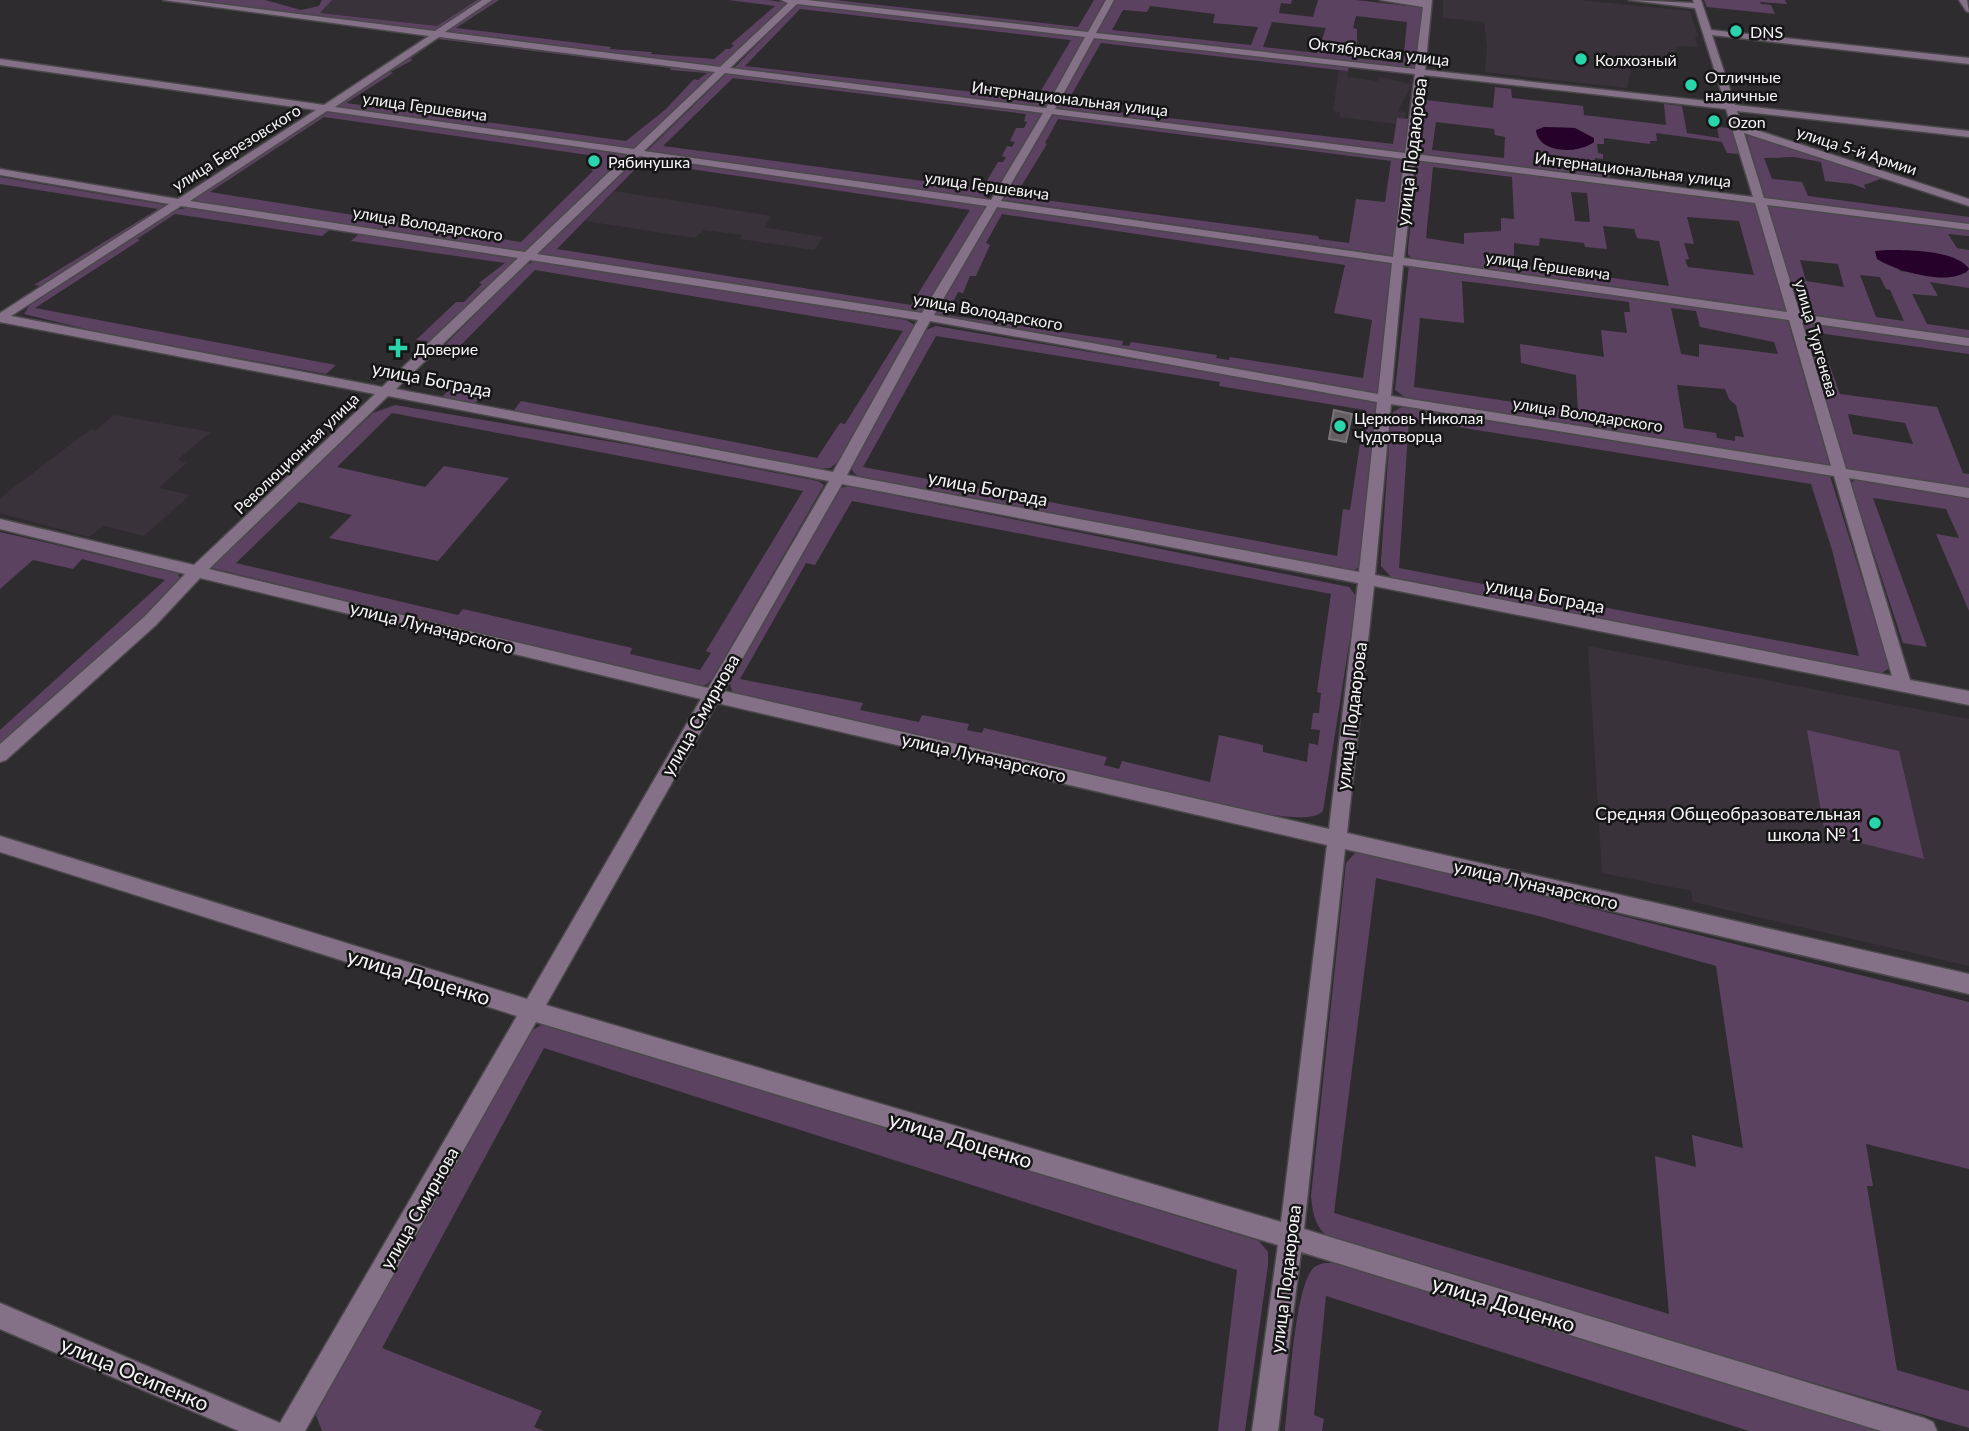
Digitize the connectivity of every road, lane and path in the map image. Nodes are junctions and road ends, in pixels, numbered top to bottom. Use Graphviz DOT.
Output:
graph roads {
  1 [pos="167,0"];
  2 [pos="488,0"];
  3 [pos="792,0"];
  4 [pos="1110,0"];
  5 [pos="1384,0"];
  6 [pos="1633,0"];
  7 [pos="1963,0"];
  8 [pos="1428,2"];
  9 [pos="1698,3"];
  10 [pos="1969,9"];
  11 [pos="1708,32"];
  12 [pos="437,33"];
  13 [pos="1091,33"];
  14 [pos="1969,61"];
  15 [pos="0,62"];
  16 [pos="725,68"];
  17 [pos="1420,72"];
  18 [pos="1730,107"];
  19 [pos="326,108"];
  20 [pos="1049,111"];
  21 [pos="1736,127"];
  22 [pos="1969,134"];
  23 [pos="637,152"];
  24 [pos="1410,156"];
  25 [pos="0,172"];
  26 [pos="1760,201"];
  27 [pos="177,202"];
  28 [pos="995,202"];
  29 [pos="1969,203"];
  30 [pos="1969,227"];
  31 [pos="527,256"];
  32 [pos="1398,260"];
  33 [pos="1793,316"];
  34 [pos="926,317"];
  35 [pos="0,318"];
  36 [pos="1969,342"];
  37 [pos="388,390"];
  38 [pos="1385,399"];
  39 [pos="1838,472"];
  40 [pos="837,479"];
  41 [pos="1969,493"];
  42 [pos="0,524"];
  43 [pos="198,570"];
  44 [pos="1367,579"];
  45 [pos="1903,685"];
  46 [pos="711,695"];
  47 [pos="1969,698"];
  48 [pos="0,755"];
  49 [pos="1337,837"];
  50 [pos="0,844"];
  51 [pos="1969,984"];
  52 [pos="532,1011"];
  53 [pos="1291,1237"];
  54 [pos="0,1316"];
  55 [pos="270,1431"];
  56 [pos="290,1431"];
  57 [pos="1265,1431"];
  58 [pos="1924,1431"];
  1 -- 12 [label="street, Интернациональная улица"];
  2 -- 12 [label="street, улица Березовского"];
  3 -- 13 [label="street, Октябрьская улица"];
  3 -- 16 [label="street, Революционная улица"];
  4 -- 13 [label="street, улица Смирнова"];
  5 -- 8 [label="street"];
  6 -- 9 [label="street"];
  7 -- 10 [label="street"];
  8 -- 17 [label="street, улица Подаюрова"];
  9 -- 11 [label="street, улица Тургенева"];
  11 -- 14 [label="street"];
  11 -- 18 [label="street, улица Тургенева"];
  12 -- 16 [label="street, Интернациональная улица"];
  12 -- 19 [label="street, улица Березовского"];
  13 -- 17 [label="street, Октябрьская улица"];
  13 -- 20 [label="street, улица Смирнова"];
  15 -- 19 [label="street, улица Гершевича"];
  16 -- 20 [label="street, Интернациональная улица"];
  16 -- 23 [label="street, Революционная улица"];
  17 -- 18 [label="street, Октябрьская улица"];
  17 -- 24 [label="street, улица Подаюрова"];
  18 -- 21 [label="street, улица Тургенева"];
  18 -- 22 [label="street, Октябрьская улица"];
  19 -- 23 [label="street, улица Гершевича"];
  19 -- 27 [label="street, улица Березовского"];
  20 -- 24 [label="street, Интернациональная улица"];
  20 -- 28 [label="street, улица Смирнова"];
  21 -- 26 [label="street, улица Тургенева"];
  21 -- 29 [label="street, улица 5-й Армии"];
  23 -- 28 [label="street, улица Гершевича"];
  23 -- 31 [label="street, Революционная улица"];
  24 -- 26 [label="street, Интернациональная улица"];
  24 -- 32 [label="street, улица Подаюрова"];
  25 -- 27 [label="street, улица Володарского"];
  26 -- 30 [label="street, Интернациональная улица"];
  26 -- 33 [label="street, улица Тургенева"];
  27 -- 31 [label="street, улица Володарского"];
  27 -- 35 [label="street, улица Березовского"];
  28 -- 32 [label="street, улица Гершевича"];
  28 -- 34 [label="street, улица Смирнова"];
  31 -- 34 [label="street, улица Володарского"];
  31 -- 37 [label="street, Революционная улица"];
  32 -- 33 [label="street, улица Гершевича"];
  32 -- 38 [label="street, улица Подаюрова"];
  33 -- 36 [label="street, улица Гершевича"];
  33 -- 39 [label="street, улица Тургенева"];
  34 -- 38 [label="street, улица Володарского"];
  34 -- 40 [label="street, улица Смирнова"];
  35 -- 37 [label="street, улица Бограда"];
  37 -- 40 [label="street, улица Бограда"];
  37 -- 43 [label="street, Революционная улица"];
  38 -- 39 [label="street, улица Володарского"];
  38 -- 44 [label="street, улица Подаюрова"];
  39 -- 41 [label="street, улица Володарского"];
  39 -- 45 [label="street, улица Тургенева"];
  40 -- 44 [label="street, улица Бограда"];
  40 -- 46 [label="street, улица Смирнова"];
  42 -- 43 [label="street, улица Луначарского"];
  43 -- 46 [label="street, улица Луначарского"];
  43 -- 48 [label="street, Революционная улица"];
  44 -- 45 [label="street, улица Бограда"];
  44 -- 49 [label="street, улица Подаюрова"];
  45 -- 47 [label="street, улица Бограда"];
  46 -- 49 [label="street, улица Луначарского"];
  46 -- 52 [label="street, улица Смирнова"];
  49 -- 51 [label="street, улица Луначарского"];
  49 -- 53 [label="street, улица Подаюрова"];
  50 -- 52 [label="street, улица Доценко"];
  52 -- 53 [label="street, улица Доценко"];
  52 -- 56 [label="street, улица Смирнова"];
  53 -- 57 [label="street, улица Подаюрова"];
  53 -- 58 [label="street, улица Доценко"];
  54 -- 55 [label="street, улица Осипенко"];
}
